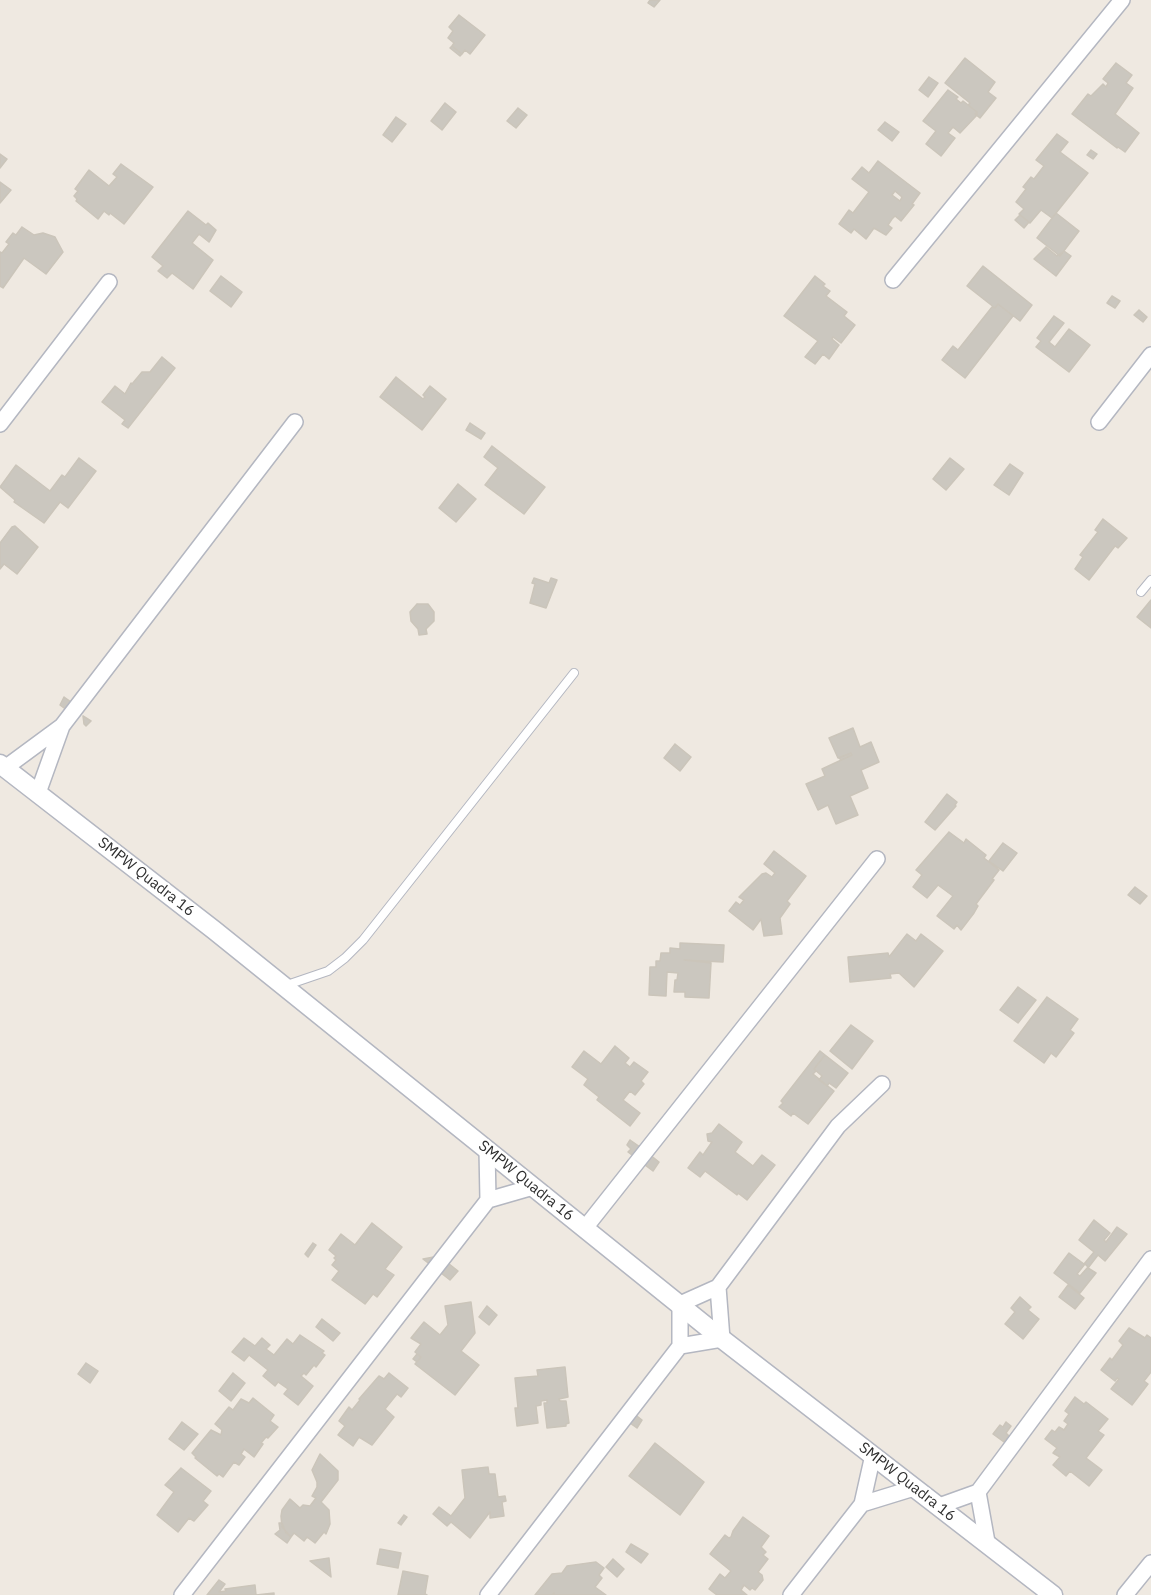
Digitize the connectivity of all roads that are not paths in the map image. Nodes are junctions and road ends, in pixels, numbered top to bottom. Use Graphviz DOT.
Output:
graph roads {
  1 [pos="1122,0"];
  2 [pos="893,280"];
  3 [pos="109,282"];
  4 [pos="1151,355"];
  5 [pos="295,422"];
  6 [pos="1099,423"];
  7 [pos="0,424"];
  8 [pos="1151,580"];
  9 [pos="1141,592"];
  10 [pos="574,673"];
  11 [pos="62,726"];
  12 [pos="2,766"];
  13 [pos="38,793"];
  14 [pos="878,859"];
  15 [pos="283,986"];
  16 [pos="882,1084"];
  17 [pos="487,1149"];
  18 [pos="533,1186"];
  19 [pos="488,1200"];
  20 [pos="585,1228"];
  21 [pos="1151,1259"];
  22 [pos="718,1287"];
  23 [pos="680,1304"];
  24 [pos="722,1339"];
  25 [pos="680,1346"];
  26 [pos="873,1455"];
  27 [pos="914,1488"];
  28 [pos="978,1492"];
  29 [pos="862,1504"];
  30 [pos="939,1506"];
  31 [pos="987,1542"];
  32 [pos="1151,1563"];
  33 [pos="182,1595"];
  34 [pos="488,1595"];
  35 [pos="791,1595"];
  36 [pos="1053,1595"];
  37 [pos="1125,1595"];
  1 -- 2 [label="street"];
  3 -- 7 [label="street"];
  4 -- 6 [label="street"];
  5 -- 11 [label="street"];
  8 -- 9 [label="lane"];
  10 -- 15 [label="lane"];
  11 -- 12 [label="street"];
  11 -- 13 [label="street"];
  12 -- 13 [label="street, SMPW Quadra 16"];
  13 -- 15 [label="street, SMPW Quadra 16"];
  14 -- 20 [label="street"];
  15 -- 17 [label="street, SMPW Quadra 16"];
  16 -- 22 [label="street"];
  17 -- 18 [label="street, SMPW Quadra 16"];
  17 -- 19 [label="street"];
  18 -- 19 [label="street"];
  18 -- 20 [label="street, SMPW Quadra 16"];
  19 -- 33 [label="street"];
  20 -- 23 [label="street, SMPW Quadra 16"];
  21 -- 28 [label="street"];
  22 -- 23 [label="street"];
  22 -- 24 [label="street"];
  23 -- 24 [label="street, SMPW Quadra 16"];
  23 -- 25 [label="street"];
  24 -- 25 [label="street"];
  24 -- 26 [label="street, SMPW Quadra 16"];
  25 -- 34 [label="street"];
  26 -- 27 [label="street, SMPW Quadra 16"];
  26 -- 29 [label="street"];
  27 -- 29 [label="street"];
  27 -- 30 [label="street, SMPW Quadra 16"];
  28 -- 30 [label="street"];
  28 -- 31 [label="street"];
  29 -- 35 [label="street"];
  30 -- 31 [label="street, SMPW Quadra 16"];
  31 -- 36 [label="street, SMPW Quadra 16"];
  32 -- 37 [label="street"];
}
